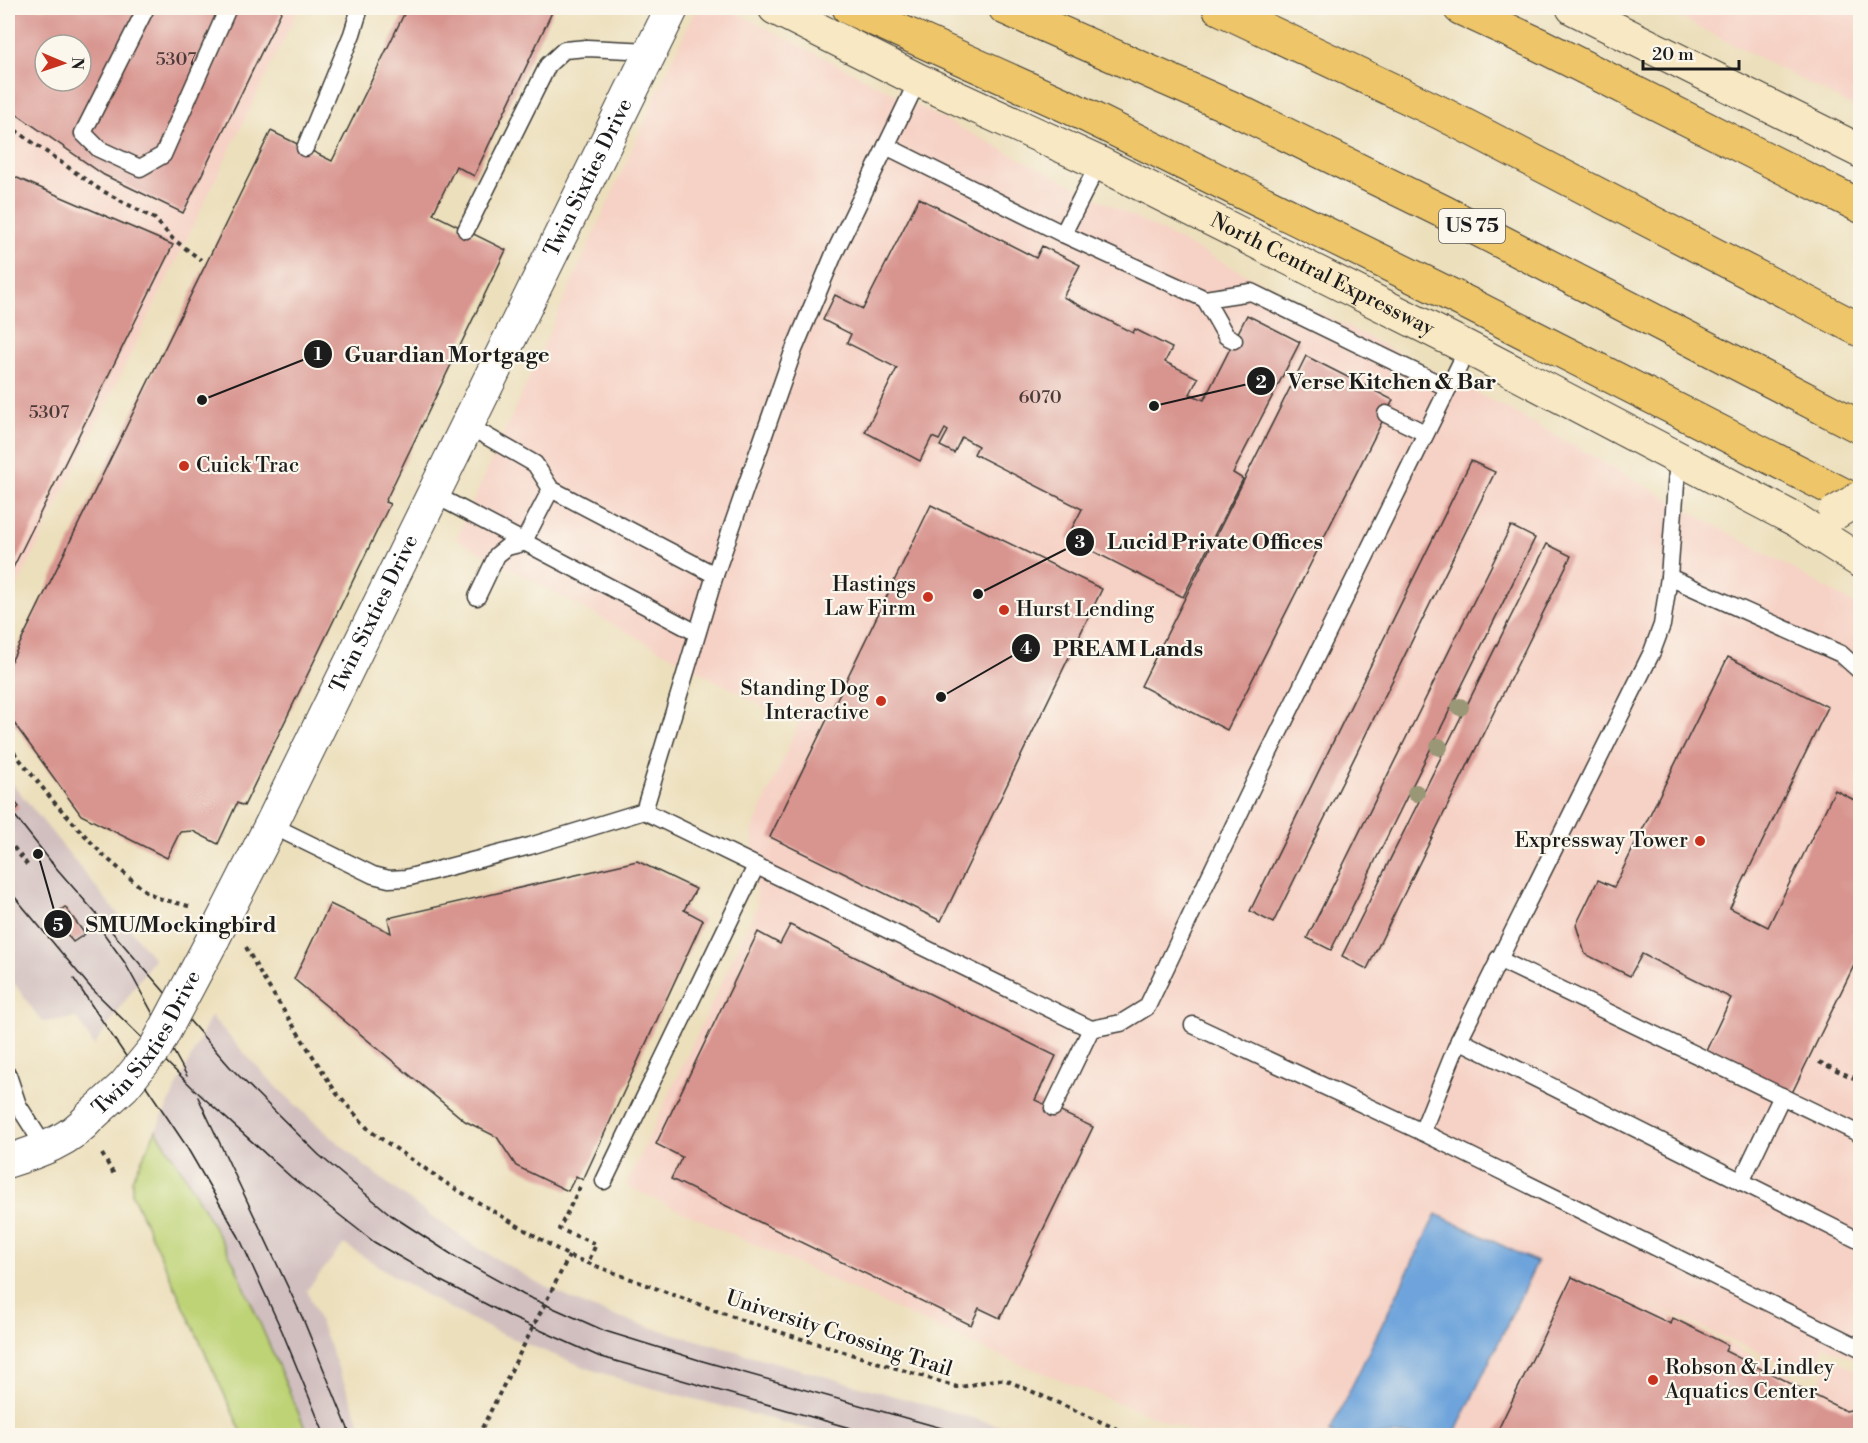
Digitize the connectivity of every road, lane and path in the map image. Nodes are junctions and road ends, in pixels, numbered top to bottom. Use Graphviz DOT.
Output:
graph roads {
  1 [pos="146,8"];
  2 [pos="228,8"];
  3 [pos="360,8"];
  4 [pos="672,8"];
  5 [pos="775,8"];
  6 [pos="849,8"];
  7 [pos="1005,8"];
  8 [pos="1219,8"];
  9 [pos="1460,8"];
  10 [pos="1581,9"];
  11 [pos="651,51"];
  12 [pos="918,80"];
  13 [pos="8,126"];
  14 [pos="886,146"];
  15 [pos="305,148"];
  16 [pos="1860,151"];
  17 [pos="1099,163"];
  18 [pos="1860,206"];
  19 [pos="466,230"];
  20 [pos="1063,234"];
  21 [pos="201,261"];
  22 [pos="1205,299"];
  23 [pos="1860,330"];
  24 [pos="1234,340"];
  25 [pos="1468,348"];
  26 [pos="1448,388"];
  27 [pos="1386,414"];
  28 [pos="466,425"];
  29 [pos="1860,427"];
  30 [pos="1425,433"];
  31 [pos="1678,457"];
  32 [pos="551,489"];
  33 [pos="433,494"];
  34 [pos="1852,505"];
  35 [pos="1796,520"];
  36 [pos="523,543"];
  37 [pos="1860,561"];
  38 [pos="715,575"];
  39 [pos="1669,577"];
  40 [pos="477,597"];
  41 [pos="697,633"];
  42 [pos="1860,671"];
  43 [pos="8,745"];
  44 [pos="644,811"];
  45 [pos="271,825"];
  46 [pos="8,840"];
  47 [pos="756,866"];
  48 [pos="29,867"];
  49 [pos="193,907"];
  50 [pos="229,941"];
  51 [pos="1498,959"];
  52 [pos="8,979"];
  53 [pos="8,991"];
  54 [pos="1193,1025"];
  55 [pos="1091,1029"];
  56 [pos="1459,1040"];
  57 [pos="1819,1062"];
  58 [pos="8,1075"];
  59 [pos="1860,1081"];
  60 [pos="1782,1096"];
  61 [pos="13,1103"];
  62 [pos="1053,1108"];
  63 [pos="1422,1132"];
  64 [pos="1860,1134"];
  65 [pos="46,1149"];
  66 [pos="102,1154"];
  67 [pos="8,1161"];
  68 [pos="115,1176"];
  69 [pos="604,1181"];
  70 [pos="1741,1182"];
  71 [pos="589,1191"];
  72 [pos="1860,1241"];
  73 [pos="569,1256"];
  74 [pos="588,1263"];
  75 [pos="1860,1348"];
  76 [pos="478,1436"];
  77 [pos="1133,1436"];
  1 -- 2 [label="lane"];
  3 -- 15 [label="lane"];
  4 -- 11 [label="street, Twin Sixties Drive"];
  5 -- 12 [label="main road, North Central Expressway"];
  6 -- 34 [label="highway"];
  7 -- 29 [label="highway, US 75"];
  8 -- 23 [label="highway"];
  9 -- 18 [label="highway"];
  10 -- 16 [label="main road"];
  11 -- 19 [label="lane"];
  11 -- 28 [label="street, Twin Sixties Drive"];
  12 -- 14 [label="lane"];
  12 -- 17 [label="main road, North Central Expressway"];
  13 -- 21 [label="path"];
  14 -- 20 [label="lane"];
  14 -- 38 [label="lane"];
  17 -- 20 [label="lane"];
  17 -- 25 [label="main road, North Central Expressway"];
  20 -- 22 [label="lane"];
  22 -- 24 [label="lane"];
  22 -- 26 [label="lane"];
  25 -- 26 [label="lane"];
  25 -- 31 [label="main road, North Central Expressway"];
  26 -- 30 [label="lane"];
  27 -- 30 [label="lane"];
  28 -- 32 [label="lane"];
  28 -- 33 [label="street, Twin Sixties Drive"];
  30 -- 55 [label="lane"];
  31 -- 35 [label="main road, North Central Expressway"];
  31 -- 39 [label="lane"];
  32 -- 36 [label="lane"];
  32 -- 38 [label="lane"];
  33 -- 36 [label="lane"];
  33 -- 45 [label="street, Twin Sixties Drive"];
  34 -- 35 [label="main road"];
  35 -- 37 [label="main road, North Central Expressway"];
  36 -- 40 [label="lane"];
  36 -- 41 [label="lane"];
  38 -- 41 [label="lane"];
  39 -- 42 [label="lane"];
  39 -- 51 [label="lane"];
  41 -- 44 [label="lane"];
  43 -- 49 [label="path"];
  44 -- 45 [label="lane"];
  44 -- 47 [label="lane"];
  45 -- 50 [label="street, Twin Sixties Drive"];
  46 -- 48 [label="path"];
  47 -- 55 [label="lane"];
  47 -- 69 [label="lane"];
  50 -- 65 [label="street, Twin Sixties Drive, bridge"];
  50 -- 73 [label="path, University Crossing Trail"];
  51 -- 56 [label="lane"];
  51 -- 60 [label="lane"];
  52 -- 53 [label="path"];
  54 -- 63 [label="lane"];
  55 -- 62 [label="lane"];
  56 -- 63 [label="lane"];
  56 -- 70 [label="lane"];
  57 -- 59 [label="path"];
  58 -- 61 [label="lane"];
  60 -- 64 [label="lane"];
  60 -- 70 [label="lane"];
  61 -- 65 [label="lane"];
  63 -- 75 [label="lane"];
  65 -- 67 [label="street, Twin Sixties Drive"];
  66 -- 68 [label="path"];
  70 -- 72 [label="lane"];
  71 -- 74 [label="path"];
  73 -- 74 [label="path, University Crossing Trail"];
  73 -- 76 [label="path, bridge"];
  74 -- 77 [label="path, University Crossing Trail"];
}
